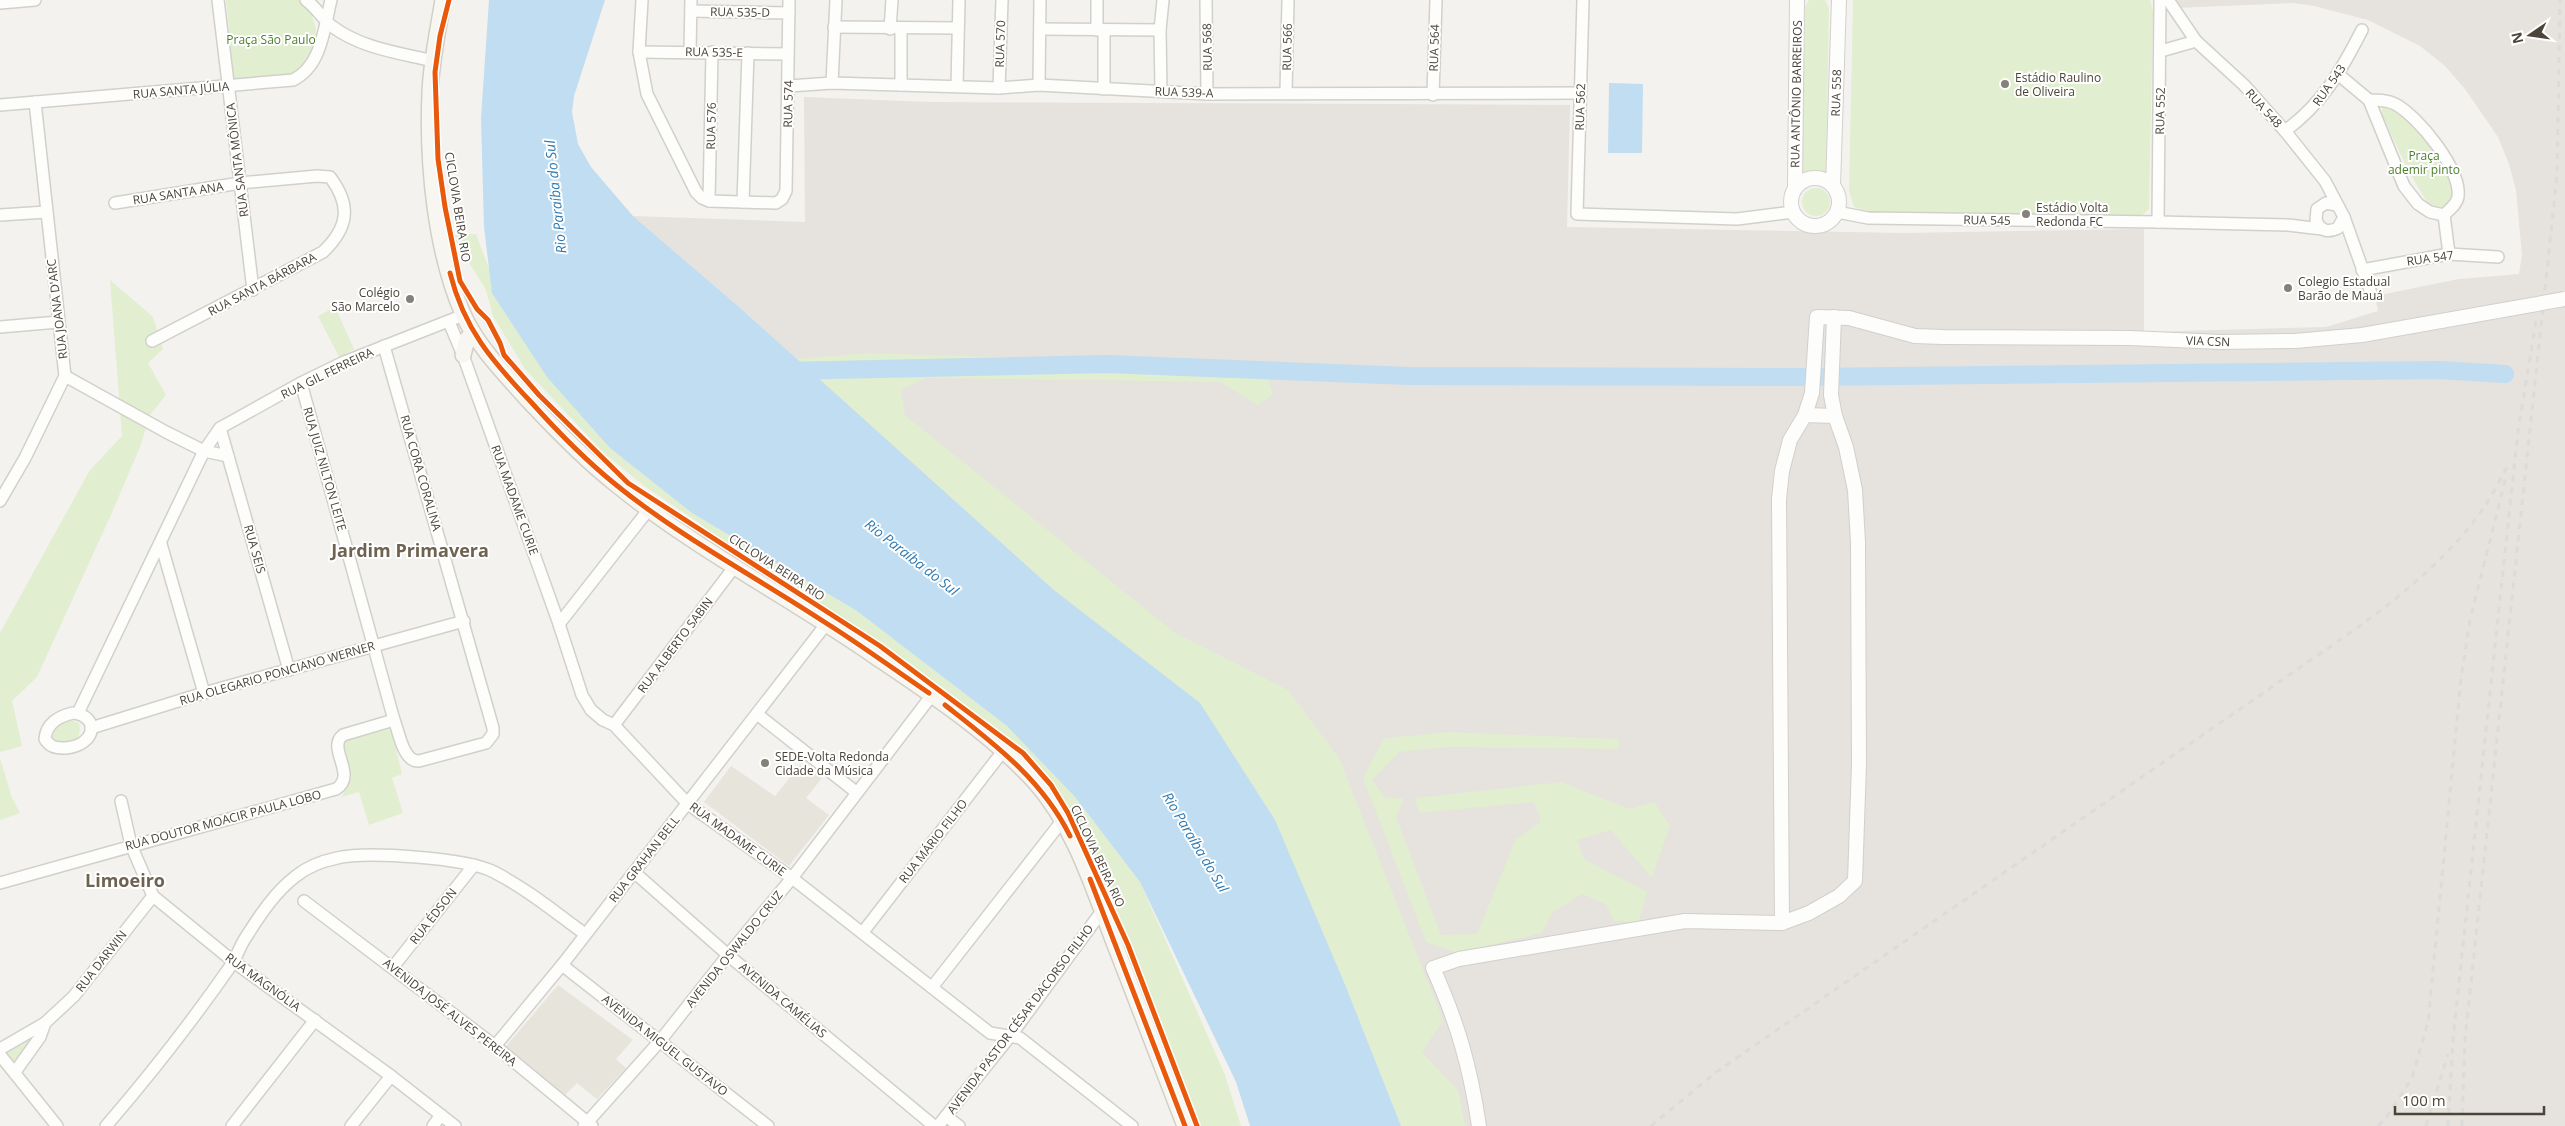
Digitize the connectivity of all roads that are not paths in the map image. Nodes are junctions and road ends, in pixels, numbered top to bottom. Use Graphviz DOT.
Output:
graph roads {
  1 [pos="35,0"];
  2 [pos="218,0"];
  3 [pos="306,0"];
  4 [pos="330,0"];
  5 [pos="642,0"];
  6 [pos="788,0"];
  7 [pos="836,0"];
  8 [pos="892,0"];
  9 [pos="959,0"];
  10 [pos="1002,0"];
  11 [pos="1040,0"];
  12 [pos="1097,0"];
  13 [pos="1163,0"];
  14 [pos="1206,0"];
  15 [pos="1288,0"];
  16 [pos="1436,0"];
  17 [pos="1583,0"];
  18 [pos="1797,0"];
  19 [pos="1838,0"];
  20 [pos="2160,0"];
  21 [pos="2168,0"];
  22 [pos="442,2"];
  23 [pos="0,3"];
  24 [pos="691,6"];
  25 [pos="789,13"];
  26 [pos="326,22"];
  27 [pos="834,27"];
  28 [pos="957,28"];
  29 [pos="895,29"];
  30 [pos="1040,29"];
  31 [pos="1100,30"];
  32 [pos="1160,30"];
  33 [pos="2362,30"];
  34 [pos="2196,41"];
  35 [pos="690,51"];
  36 [pos="2161,51"];
  37 [pos="639,52"];
  38 [pos="712,52"];
  39 [pos="748,52"];
  40 [pos="788,54"];
  41 [pos="433,61"];
  42 [pos="2339,75"];
  43 [pos="832,83"];
  44 [pos="901,85"];
  45 [pos="1039,85"];
  46 [pos="229,86"];
  47 [pos="789,86"];
  48 [pos="957,86"];
  49 [pos="999,88"];
  50 [pos="1104,89"];
  51 [pos="1161,91"];
  52 [pos="1286,93"];
  53 [pos="1580,93"];
  54 [pos="1208,94"];
  55 [pos="1432,95"];
  56 [pos="2369,100"];
  57 [pos="36,102"];
  58 [pos="0,105"];
  59 [pos="2285,131"];
  60 [pos="330,177"];
  61 [pos="2324,181"];
  62 [pos="240,183"];
  63 [pos="1833,186"];
  64 [pos="1795,188"];
  65 [pos="709,201"];
  66 [pos="743,202"];
  67 [pos="115,203"];
  68 [pos="2337,205"];
  69 [pos="2318,210"];
  70 [pos="46,212"];
  71 [pos="1793,212"];
  72 [pos="1837,212"];
  73 [pos="0,215"];
  74 [pos="2444,215"];
  75 [pos="2344,217"];
  76 [pos="2158,222"];
  77 [pos="2288,226"];
  78 [pos="2327,230"];
  79 [pos="2352,245"];
  80 [pos="2449,254"];
  81 [pos="2498,257"];
  82 [pos="2362,270"];
  83 [pos="253,290"];
  84 [pos="2371,292"];
  85 [pos="2565,299"];
  86 [pos="463,314"];
  87 [pos="1834,317"];
  88 [pos="58,322"];
  89 [pos="449,322"];
  90 [pos="0,327"];
  91 [pos="473,333"];
  92 [pos="152,341"];
  93 [pos="384,346"];
  94 [pos="463,354"];
  95 [pos="65,376"];
  96 [pos="301,383"];
  97 [pos="1805,415"];
  98 [pos="1835,416"];
  99 [pos="220,428"];
  100 [pos="204,450"];
  101 [pos="228,456"];
  102 [pos="0,502"];
  103 [pos="649,510"];
  104 [pos="161,544"];
  105 [pos="735,566"];
  106 [pos="464,621"];
  107 [pos="827,623"];
  108 [pos="560,624"];
  109 [pos="375,646"];
  110 [pos="289,670"];
  111 [pos="204,693"];
  112 [pos="932,695"];
  113 [pos="78,713"];
  114 [pos="757,714"];
  115 [pos="394,720"];
  116 [pos="614,724"];
  117 [pos="91,728"];
  118 [pos="1003,751"];
  119 [pos="407,756"];
  120 [pos="856,792"];
  121 [pos="121,801"];
  122 [pos="688,804"];
  123 [pos="1062,821"];
  124 [pos="131,845"];
  125 [pos="474,865"];
  126 [pos="634,872"];
  127 [pos="792,878"];
  128 [pos="0,883"];
  129 [pos="153,896"];
  130 [pos="304,901"];
  131 [pos="1102,911"];
  132 [pos="1782,923"];
  133 [pos="863,932"];
  134 [pos="586,934"];
  135 [pos="728,954"];
  136 [pos="234,962"];
  137 [pos="562,965"];
  138 [pos="393,967"];
  139 [pos="933,986"];
  140 [pos="315,1020"];
  141 [pos="45,1023"];
  142 [pos="1012,1035"];
  143 [pos="660,1041"];
  144 [pos="495,1046"];
  145 [pos="0,1049"];
  146 [pos="0,1054"];
  147 [pos="15,1072"];
  148 [pos="390,1076"];
  149 [pos="441,1115"];
  150 [pos="946,1116"];
  151 [pos="588,1125"];
  152 [pos="57,1126"];
  153 [pos="106,1126"];
  154 [pos="232,1126"];
  155 [pos="351,1126"];
  156 [pos="433,1126"];
  157 [pos="455,1126"];
  158 [pos="768,1126"];
  159 [pos="934,1126"];
  160 [pos="938,1126"];
  161 [pos="959,1126"];
  162 [pos="1132,1126"];
  163 [pos="1185,1126"];
  164 [pos="1479,1126"];
  1 -- 23 [label="street"];
  2 -- 46 [label="street, RUA SANTA MÔNICA"];
  3 -- 26 [label="street"];
  4 -- 26 [label="street, RUA SANTA JÚLIA"];
  5 -- 37 [label="street"];
  6 -- 25 [label="street, RUA 574"];
  7 -- 27 [label="street"];
  8 -- 29 [label="street"];
  9 -- 28 [label="street"];
  10 -- 49 [label="street, RUA 570"];
  11 -- 30 [label="street"];
  12 -- 31 [label="street"];
  13 -- 32 [label="street"];
  14 -- 54 [label="street, RUA 568"];
  15 -- 52 [label="street, RUA 566"];
  16 -- 55 [label="street, RUA 564"];
  17 -- 53 [label="street, RUA 562"];
  18 -- 64 [label="street, RUA ANTÔNIO BARREIROS"];
  19 -- 63 [label="street, RUA 558"];
  20 -- 36 [label="street, RUA 552"];
  21 -- 34 [label="street, RUA 548"];
  22 -- 41 [label="main road"];
  24 -- 25 [label="street, RUA 535-D"];
  24 -- 35 [label="street"];
  25 -- 40 [label="street, RUA 574"];
  26 -- 41 [label="street"];
  26 -- 46 [label="street, RUA SANTA JÚLIA"];
  27 -- 29 [label="street"];
  27 -- 43 [label="street"];
  28 -- 29 [label="street"];
  28 -- 48 [label="street"];
  29 -- 44 [label="street"];
  30 -- 31 [label="street"];
  30 -- 45 [label="street"];
  31 -- 32 [label="street"];
  31 -- 50 [label="street"];
  32 -- 51 [label="street"];
  33 -- 42 [label="street, RUA 543"];
  34 -- 36 [label="street"];
  34 -- 59 [label="street, RUA 548"];
  35 -- 37 [label="street, RUA 535-E"];
  35 -- 38 [label="street, RUA 535-E"];
  36 -- 76 [label="street, RUA 552"];
  37 -- 65 [label="street"];
  38 -- 39 [label="street, RUA 535-E"];
  38 -- 65 [label="street, RUA 576"];
  39 -- 40 [label="street, RUA 535-E"];
  39 -- 66 [label="street"];
  40 -- 47 [label="street, RUA 574"];
  41 -- 86 [label="main road"];
  42 -- 56 [label="street"];
  42 -- 59 [label="street, RUA 543"];
  43 -- 44 [label="street, RUA 539-A"];
  43 -- 47 [label="street, RUA 539-A"];
  44 -- 48 [label="street, RUA 539-A"];
  45 -- 49 [label="street, RUA 539-A"];
  45 -- 50 [label="street, RUA 539-A"];
  46 -- 57 [label="street, RUA SANTA JÚLIA"];
  46 -- 62 [label="street, RUA SANTA MÔNICA"];
  47 -- 66 [label="street, RUA 574"];
  48 -- 49 [label="street, RUA 539-A"];
  50 -- 51 [label="street, RUA 539-A"];
  51 -- 54 [label="street, RUA 539-A"];
  52 -- 54 [label="street, RUA 539-A"];
  52 -- 55 [label="street, RUA 539-A"];
  53 -- 55 [label="street, RUA 539-A"];
  53 -- 71 [label="street, RUA 562"];
  56 -- 74 [label="street"];
  56 -- 74 [label="street"];
  57 -- 58 [label="street, RUA SANTA JÚLIA"];
  57 -- 70 [label="street, RUA JOANA D'ARC"];
  59 -- 61 [label="street, RUA 548"];
  60 -- 62 [label="street, RUA SANTA ANA"];
  60 -- 83 [label="street, RUA SANTA BÁRBARA"];
  61 -- 68 [label="street, RUA 548"];
  61 -- 69 [label="street"];
  62 -- 67 [label="street, RUA SANTA ANA"];
  62 -- 83 [label="street, RUA SANTA MÔNICA"];
  63 -- 64 [label="street"];
  63 -- 72 [label="street"];
  64 -- 71 [label="street"];
  65 -- 66 [label="street"];
  68 -- 69 [label="street"];
  68 -- 75 [label="street"];
  69 -- 77 [label="street, RUA 545"];
  69 -- 78 [label="street"];
  70 -- 73 [label="street"];
  70 -- 88 [label="street, RUA JOANA D'ARC"];
  71 -- 72 [label="street"];
  72 -- 76 [label="street, RUA 545"];
  74 -- 80 [label="street"];
  75 -- 78 [label="street"];
  75 -- 79 [label="street"];
  76 -- 77 [label="street, RUA 545"];
  77 -- 78 [label="street, RUA 545"];
  78 -- 79 [label="street"];
  79 -- 82 [label="street"];
  80 -- 81 [label="street, RUA 547"];
  80 -- 82 [label="street, RUA 547"];
  82 -- 84 [label="street"];
  83 -- 92 [label="street, RUA SANTA BÁRBARA"];
  85 -- 87 [label="street, VIA CSN, bridge"];
  86 -- 89 [label="street, RUA GIL FERREIRA"];
  86 -- 91 [label="main road"];
  87 -- 97 [label="street, VIA CSN"];
  87 -- 98 [label="street"];
  88 -- 90 [label="street"];
  88 -- 95 [label="street, RUA JOANA D'ARC"];
  89 -- 93 [label="street, RUA GIL FERREIRA"];
  89 -- 94 [label="street, RUA MADAME CURIE"];
  91 -- 94 [label="main road"];
  91 -- 103 [label="main road"];
  93 -- 96 [label="street, RUA GIL FERREIRA"];
  93 -- 106 [label="street, RUA CORA CORALINA"];
  94 -- 108 [label="street, RUA MADAME CURIE"];
  95 -- 100 [label="street"];
  95 -- 102 [label="street, RUA JOANA D'ARC"];
  96 -- 99 [label="street, RUA GIL FERREIRA"];
  96 -- 109 [label="street, RUA JUIZ NILTON LEITE"];
  97 -- 98 [label="street"];
  97 -- 132 [label="street"];
  98 -- 132 [label="street"];
  99 -- 100 [label="street, RUA GIL FERREIRA"];
  99 -- 101 [label="street, RUA SEIS"];
  100 -- 101 [label="street"];
  100 -- 104 [label="street, RUA GIL FERREIRA"];
  101 -- 110 [label="street, RUA SEIS"];
  103 -- 105 [label="main road"];
  103 -- 108 [label="street"];
  104 -- 111 [label="street"];
  104 -- 113 [label="street, RUA GIL FERREIRA"];
  105 -- 107 [label="main road"];
  105 -- 116 [label="street, RUA ALBERTO SABIN"];
  106 -- 109 [label="street, RUA OLEGARIO PONCIANO WERNER"];
  106 -- 119 [label="street, RUA CORA CORALINA"];
  107 -- 112 [label="main road"];
  107 -- 114 [label="street, RUA GRAHAN BELL"];
  108 -- 116 [label="street, RUA MADAME CURIE"];
  109 -- 110 [label="street, RUA OLEGARIO PONCIANO WERNER"];
  109 -- 115 [label="street, RUA JUIZ NILTON LEITE"];
  110 -- 111 [label="street, RUA OLEGARIO PONCIANO WERNER"];
  111 -- 117 [label="street, RUA OLEGARIO PONCIANO WERNER"];
  112 -- 118 [label="main road"];
  112 -- 120 [label="street, AVENIDA OSWALDO CRUZ"];
  113 -- 117 [label="street"];
  113 -- 117 [label="street"];
  114 -- 120 [label="street"];
  114 -- 122 [label="street, RUA GRAHAN BELL"];
  115 -- 119 [label="street, RUA JUIZ NILTON LEITE"];
  115 -- 124 [label="street, RUA DOUTOR MOACIR PAULA LOBO"];
  116 -- 122 [label="street, RUA MADAME CURIE"];
  118 -- 123 [label="main road"];
  118 -- 133 [label="street, RUA MÁRIO FILHO"];
  120 -- 127 [label="street, AVENIDA OSWALDO CRUZ"];
  121 -- 124 [label="street, RUA MAGNÓLIA"];
  122 -- 126 [label="street, RUA GRAHAN BELL"];
  122 -- 127 [label="street, RUA MADAME CURIE"];
  123 -- 131 [label="main road"];
  123 -- 139 [label="street"];
  124 -- 128 [label="street, RUA DOUTOR MOACIR PAULA LOBO"];
  124 -- 129 [label="street, RUA MAGNÓLIA"];
  125 -- 134 [label="street"];
  125 -- 136 [label="street"];
  125 -- 138 [label="street, RUA ÉDSON"];
  126 -- 134 [label="street, RUA GRAHAN BELL"];
  126 -- 135 [label="street, AVENIDA CAMÉLIAS"];
  127 -- 133 [label="street, RUA MADAME CURIE"];
  127 -- 135 [label="street, AVENIDA OSWALDO CRUZ"];
  129 -- 136 [label="street, RUA MAGNÓLIA"];
  129 -- 141 [label="street, RUA DARWIN"];
  130 -- 138 [label="street, AVENIDA JOSÉ ALVES PEREIRA"];
  131 -- 142 [label="street, AVENIDA PASTOR CÉSAR DACORSO FILHO"];
  131 -- 163 [label="main road"];
  132 -- 164 [label="street"];
  133 -- 139 [label="street, RUA MADAME CURIE"];
  134 -- 137 [label="street, RUA GRAHAN BELL"];
  135 -- 143 [label="street, AVENIDA OSWALDO CRUZ"];
  135 -- 159 [label="street, AVENIDA CAMÉLIAS"];
  136 -- 140 [label="street, RUA MAGNÓLIA"];
  136 -- 153 [label="street"];
  137 -- 143 [label="street, AVENIDA MIGUEL GUSTAVO"];
  137 -- 144 [label="street, RUA GRAHAN BELL"];
  138 -- 144 [label="street, AVENIDA JOSÉ ALVES PEREIRA"];
  139 -- 142 [label="street, RUA MADAME CURIE"];
  140 -- 148 [label="street, RUA MAGNÓLIA"];
  140 -- 154 [label="street"];
  141 -- 145 [label="street, RUA DARWIN"];
  141 -- 147 [label="street, RUA DARWIN"];
  142 -- 150 [label="street, AVENIDA PASTOR CÉSAR DACORSO FILHO"];
  142 -- 162 [label="street"];
  143 -- 151 [label="street, AVENIDA OSWALDO CRUZ"];
  143 -- 158 [label="street, AVENIDA MIGUEL GUSTAVO"];
  144 -- 151 [label="street, AVENIDA JOSÉ ALVES PEREIRA"];
  146 -- 147 [label="street"];
  147 -- 152 [label="street"];
  148 -- 149 [label="street, RUA MAGNÓLIA"];
  148 -- 155 [label="street"];
  149 -- 156 [label="street"];
  149 -- 157 [label="street, RUA MAGNÓLIA"];
  150 -- 160 [label="street, AVENIDA PASTOR CÉSAR DACORSO FILHO"];
  150 -- 161 [label="street"];
}
